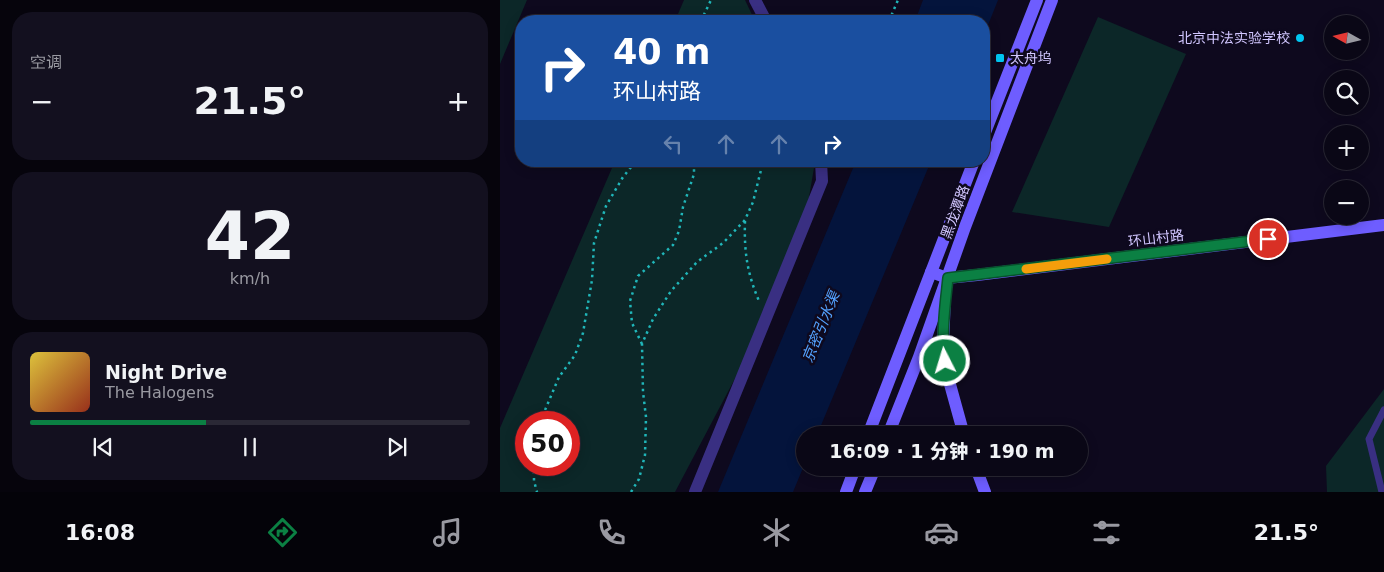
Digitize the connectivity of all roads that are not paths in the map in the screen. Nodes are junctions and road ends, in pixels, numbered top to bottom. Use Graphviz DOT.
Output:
graph roads {
  1 [pos="756,0"];
  2 [pos="1037,0"];
  3 [pos="1052,0"];
  4 [pos="763,15"];
  5 [pos="990,120"];
  6 [pos="990,162"];
  7 [pos="821,167"];
  8 [pos="972,167"];
  9 [pos="988,167"];
  10 [pos="1384,225"];
  11 [pos="932,272"];
  12 [pos="948,278"];
  13 [pos="1384,410"];
  14 [pos="872,426"];
  15 [pos="891,426"];
  16 [pos="962,426"];
  17 [pos="852,476"];
  18 [pos="872,476"];
  19 [pos="979,476"];
  20 [pos="696,492"];
  21 [pos="846,492"];
  22 [pos="866,492"];
  23 [pos="986,492"];
  24 [pos="1382,492"];
  1 -- 4 [label="street"];
  2 -- 5 [label="main road"];
  3 -- 6 [label="main road, 黑龙潭路"];
  7 -- 20 [label="street"];
  8 -- 11 [label="main road, 黑龙潭路"];
  9 -- 12 [label="main road, 黑龙潭路"];
  10 -- 12 [label="main road, 环山村路"];
  11 -- 12 [label="main road, 环山村路"];
  11 -- 14 [label="main road, 黑龙潭路"];
  12 -- 15 [label="main road, 黑龙潭路"];
  12 -- 16 [label="main road"];
  13 -- 24 [label="lane"];
  17 -- 21 [label="main road"];
  18 -- 22 [label="main road"];
  19 -- 23 [label="main road"];
}
